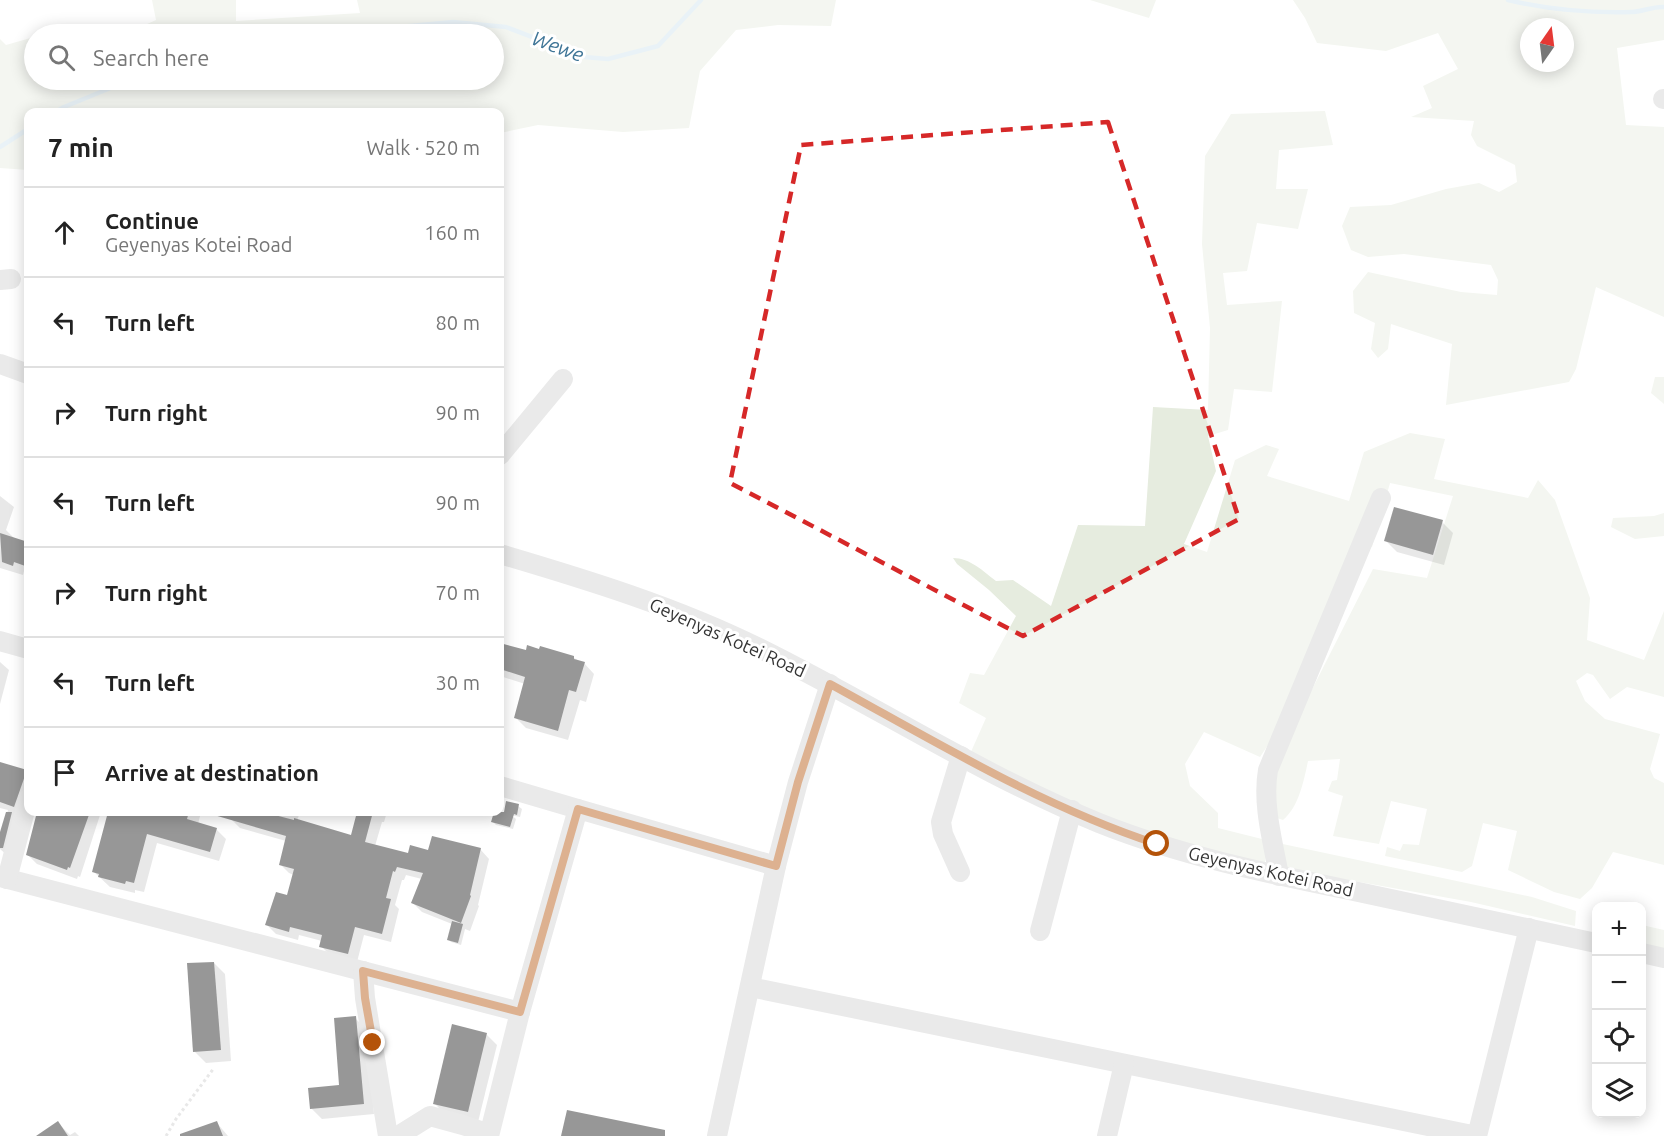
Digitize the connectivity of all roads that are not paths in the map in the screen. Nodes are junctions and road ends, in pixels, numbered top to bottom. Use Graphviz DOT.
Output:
graph roads {
  1 [pos="0,363"];
  2 [pos="24,372"];
  3 [pos="564,379"];
  4 [pos="504,450"];
  5 [pos="1382,498"];
  6 [pos="504,555"];
  7 [pos="0,641"];
  8 [pos="24,648"];
  9 [pos="830,684"];
  10 [pos="961,756"];
  11 [pos="504,787"];
  12 [pos="578,809"];
  13 [pos="1072,810"];
  14 [pos="24,812"];
  15 [pos="776,866"];
  16 [pos="960,872"];
  17 [pos="1279,876"];
  18 [pos="3,878"];
  19 [pos="1529,928"];
  20 [pos="1040,931"];
  21 [pos="1592,942"];
  22 [pos="1646,954"];
  23 [pos="1664,958"];
  24 [pos="363,971"];
  25 [pos="750,987"];
  26 [pos="520,1012"];
  27 [pos="1124,1064"];
  28 [pos="489,1135"];
  29 [pos="388,1136"];
  30 [pos="398,1136"];
  31 [pos="717,1136"];
  32 [pos="1107,1136"];
  33 [pos="1477,1136"];
  1 -- 2 [label="street"];
  3 -- 4 [label="street"];
  5 -- 17 [label="street"];
  6 -- 9 [label="street, Geyenyas Kotei Road"];
  7 -- 8 [label="street"];
  9 -- 10 [label="street, Geyenyas Kotei Road"];
  9 -- 15 [label="street"];
  10 -- 13 [label="street, Geyenyas Kotei Road"];
  10 -- 16 [label="street"];
  11 -- 12 [label="street"];
  12 -- 15 [label="street"];
  12 -- 26 [label="street"];
  13 -- 17 [label="street, Geyenyas Kotei Road"];
  13 -- 20 [label="street"];
  14 -- 18 [label="street"];
  15 -- 25 [label="street"];
  17 -- 19 [label="street, Geyenyas Kotei Road"];
  18 -- 24 [label="street"];
  19 -- 21 [label="street, Geyenyas Kotei Road"];
  19 -- 33 [label="street"];
  22 -- 23 [label="street"];
  24 -- 26 [label="street"];
  24 -- 29 [label="street"];
  25 -- 27 [label="street"];
  25 -- 31 [label="street"];
  26 -- 28 [label="street"];
  27 -- 32 [label="street"];
  27 -- 33 [label="street"];
  28 -- 30 [label="street"];
}
